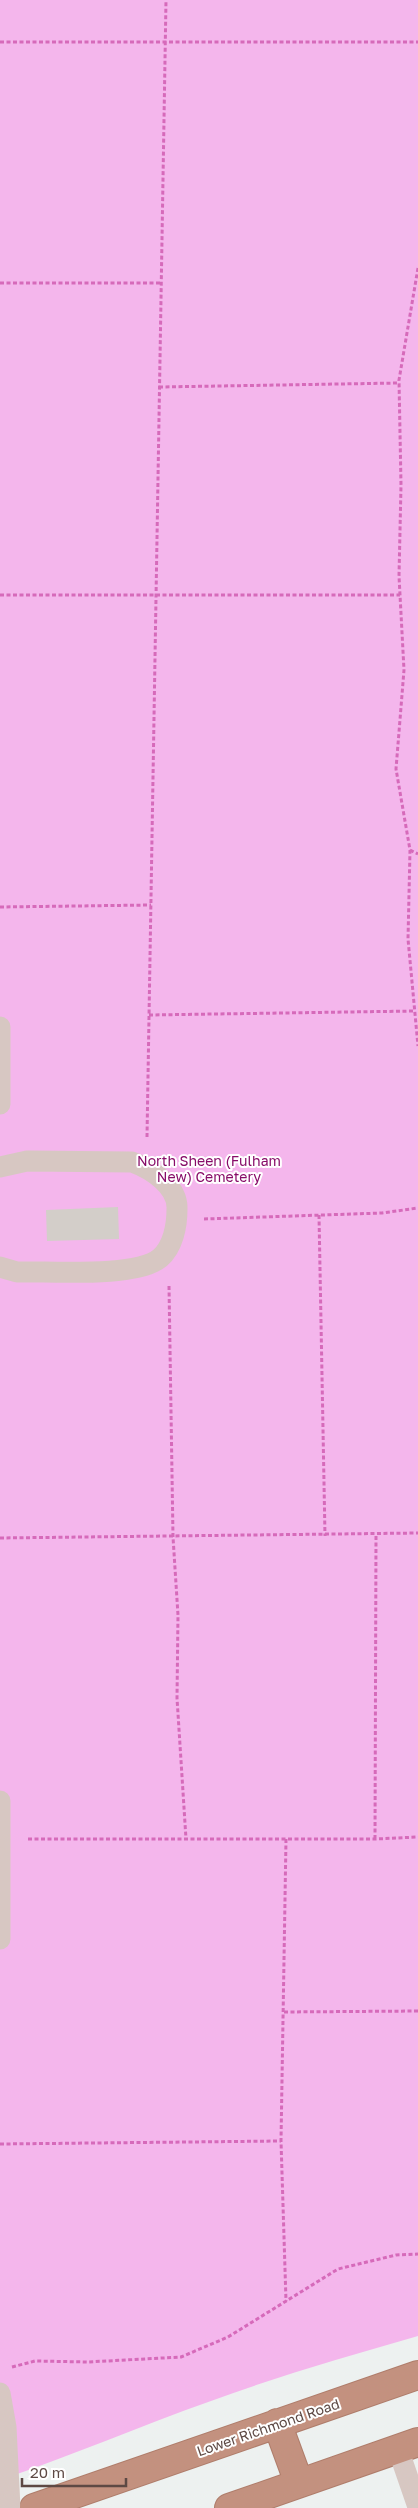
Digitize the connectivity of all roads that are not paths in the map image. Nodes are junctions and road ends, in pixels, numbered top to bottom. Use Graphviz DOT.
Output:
graph roads {
  1 [pos="0,1027"];
  2 [pos="0,1104"];
  3 [pos="0,1167"];
  4 [pos="0,1267"];
  5 [pos="0,1801"];
  6 [pos="1,1839"];
  7 [pos="0,1939"];
  8 [pos="418,2375"];
  9 [pos="0,2393"];
  10 [pos="277,2423"];
  11 [pos="408,2446"];
  12 [pos="299,2483"];
  13 [pos="418,2506"];
  14 [pos="10,2508"];
  15 [pos="34,2508"];
  16 [pos="228,2508"];
  1 -- 2 [label="lane"];
  3 -- 4 [label="lane"];
  5 -- 6 [label="lane"];
  6 -- 7 [label="lane"];
  8 -- 10 [label="highway, Lower Richmond Road"];
  9 -- 14 [label="lane"];
  10 -- 12 [label="highway"];
  10 -- 15 [label="highway, Lower Richmond Road"];
  11 -- 12 [label="highway"];
  11 -- 13 [label="lane"];
  12 -- 16 [label="highway"];
}
